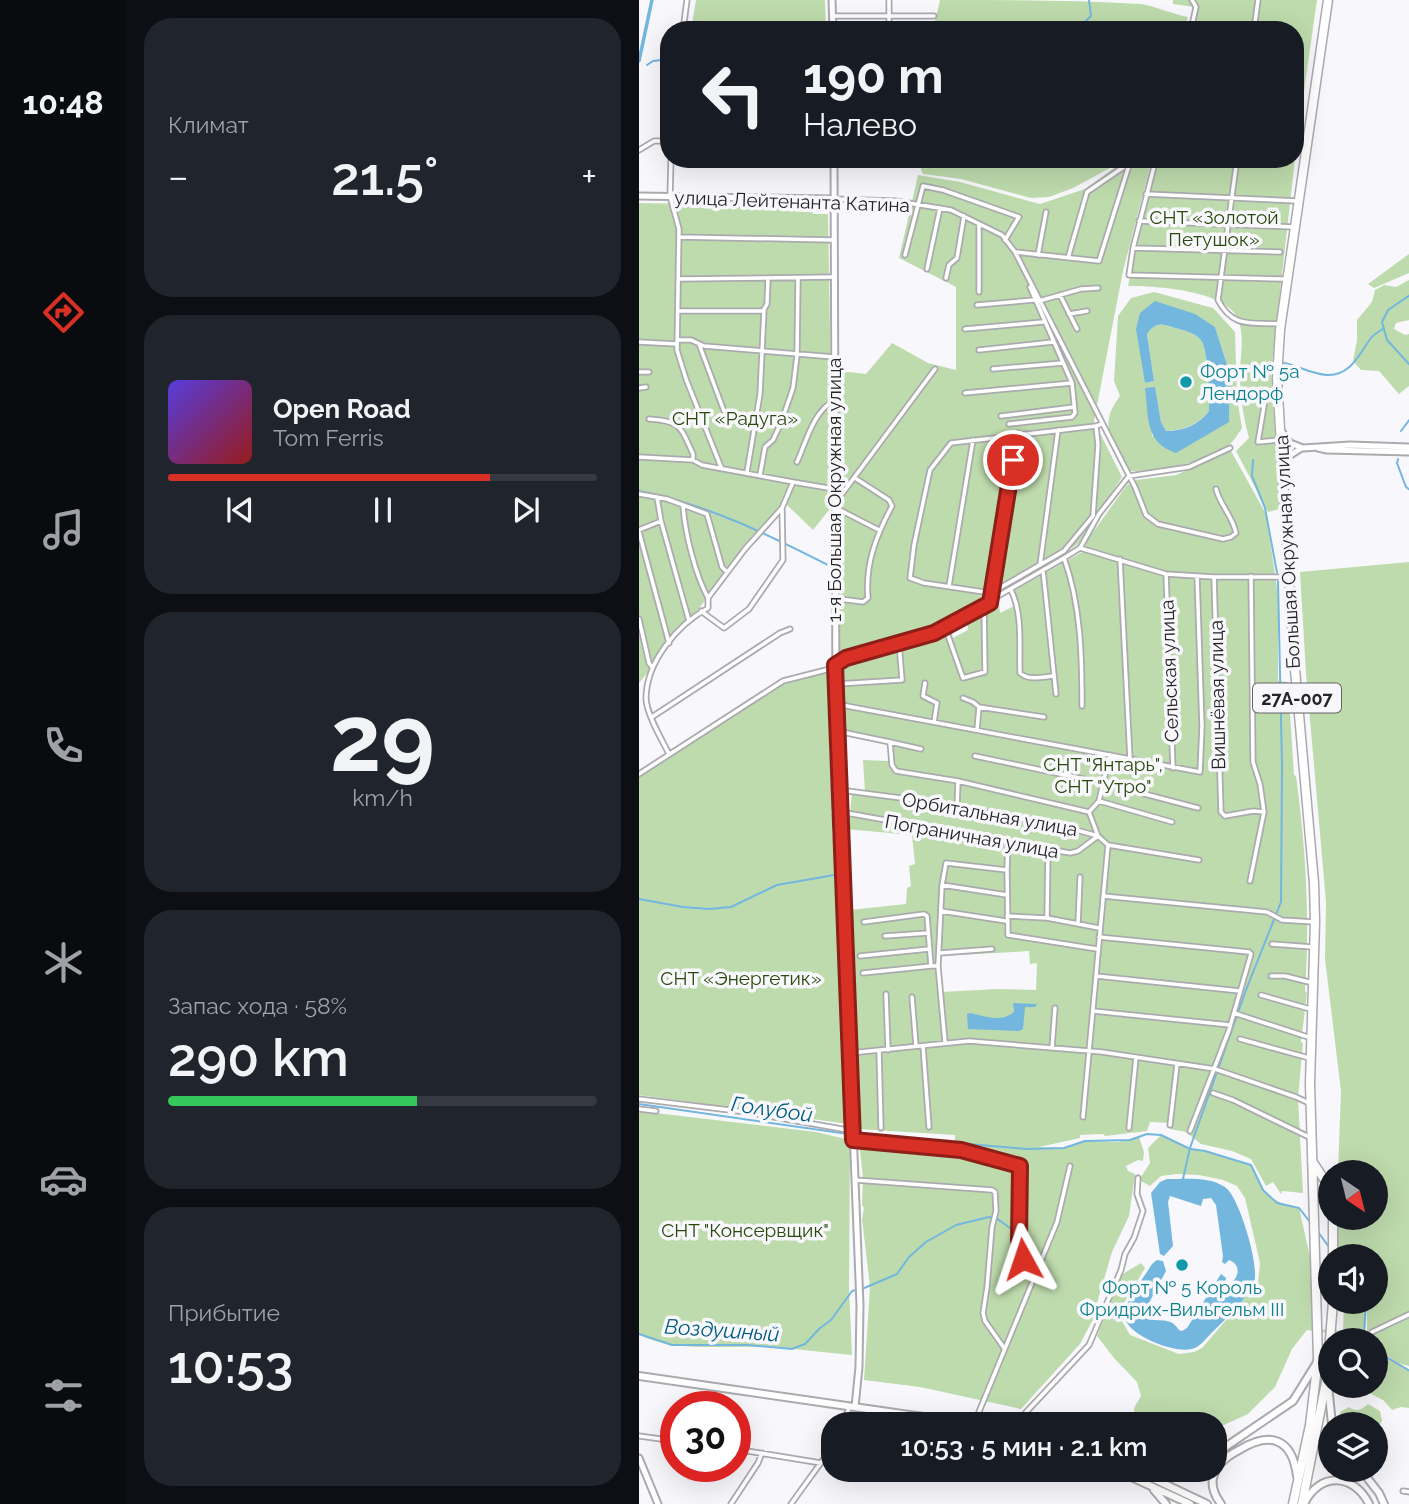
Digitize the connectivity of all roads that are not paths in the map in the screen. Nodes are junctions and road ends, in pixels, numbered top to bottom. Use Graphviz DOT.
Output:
graph roads {
  1 [pos="687,0"];
  2 [pos="832,0"];
  3 [pos="889,0"];
  4 [pos="1192,0"];
  5 [pos="1258,0"];
  6 [pos="1328,0"];
  7 [pos="833,16"];
  8 [pos="934,16"];
  9 [pos="889,18"];
  10 [pos="684,21"];
  11 [pos="833,21"];
  12 [pos="1193,21"];
  13 [pos="1255,21"];
  14 [pos="660,141"];
  15 [pos="639,150"];
  16 [pos="1304,161"];
  17 [pos="671,168"];
  18 [pos="834,168"];
  19 [pos="1120,168"];
  20 [pos="1128,168"];
  21 [pos="1153,168"];
  22 [pos="1236,168"];
  23 [pos="1303,168"];
  24 [pos="1145,194"];
  25 [pos="639,196"];
  26 [pos="670,196"];
  27 [pos="1232,198"];
  28 [pos="834,199"];
  29 [pos="1298,201"];
  30 [pos="918,205"];
  31 [pos="940,208"];
  32 [pos="1046,212"];
  33 [pos="964,216"];
  34 [pos="1139,221"];
  35 [pos="979,224"];
  36 [pos="1228,225"];
  37 [pos="1294,227"];
  38 [pos="679,236"];
  39 [pos="833,240"];
  40 [pos="1005,240"];
  41 [pos="1133,248"];
  42 [pos="1225,251"];
  43 [pos="1015,252"];
  44 [pos="1280,252"];
  45 [pos="905,255"];
  46 [pos="1038,255"];
  47 [pos="1068,258"];
  48 [pos="927,269"];
  49 [pos="833,277"];
  50 [pos="1221,277"];
  51 [pos="798,278"];
  52 [pos="946,278"];
  53 [pos="680,279"];
  54 [pos="768,279"];
  55 [pos="1284,279"];
  56 [pos="1098,288"];
  57 [pos="979,292"];
  58 [pos="1060,295"];
  59 [pos="1037,301"];
  60 [pos="977,305"];
  61 [pos="764,310"];
  62 [pos="678,311"];
  63 [pos="1087,311"];
  64 [pos="1069,314"];
  65 [pos="1044,322"];
  66 [pos="1281,324"];
  67 [pos="1077,329"];
  68 [pos="965,330"];
  69 [pos="639,342"];
  70 [pos="678,342"];
  71 [pos="1053,342"];
  72 [pos="699,344"];
  73 [pos="979,351"];
  74 [pos="763,353"];
  75 [pos="797,355"];
  76 [pos="834,357"];
  77 [pos="1063,363"];
  78 [pos="935,369"];
  79 [pos="993,369"];
  80 [pos="639,372"];
  81 [pos="649,372"];
  82 [pos="1072,383"];
  83 [pos="646,387"];
  84 [pos="639,388"];
  85 [pos="965,393"];
  86 [pos="1266,394"];
  87 [pos="834,401"];
  88 [pos="1074,407"];
  89 [pos="724,411"];
  90 [pos="1001,416"];
  91 [pos="649,419"];
  92 [pos="1009,424"];
  93 [pos="1102,424"];
  94 [pos="1096,426"];
  95 [pos="1280,429"];
  96 [pos="1058,430"];
  97 [pos="1018,433"];
  98 [pos="973,440"];
  99 [pos="1281,440"];
  100 [pos="1230,448"];
  101 [pos="1303,448"];
  102 [pos="1409,450"];
  103 [pos="639,457"];
  104 [pos="693,460"];
  105 [pos="797,462"];
  106 [pos="721,467"];
  107 [pos="747,472"];
  108 [pos="1283,473"];
  109 [pos="760,475"];
  110 [pos="1129,476"];
  111 [pos="855,478"];
  112 [pos="793,482"];
  113 [pos="834,489"];
  114 [pos="1216,489"];
  115 [pos="639,494"];
  116 [pos="657,497"];
  117 [pos="683,506"];
  118 [pos="834,506"];
  119 [pos="782,508"];
  120 [pos="661,521"];
  121 [pos="880,530"];
  122 [pos="639,531"];
  123 [pos="1080,548"];
  124 [pos="1064,558"];
  125 [pos="1120,559"];
  126 [pos="1041,568"];
  127 [pos="727,572"];
  128 [pos="1166,574"];
  129 [pos="1197,576"];
  130 [pos="1251,576"];
  131 [pos="1214,577"];
  132 [pos="1289,577"];
  133 [pos="949,586"];
  134 [pos="1011,590"];
  135 [pos="991,593"];
  136 [pos="708,598"];
  137 [pos="840,599"];
  138 [pos="990,603"];
  139 [pos="984,606"];
  140 [pos="701,611"];
  141 [pos="639,619"];
  142 [pos="689,621"];
  143 [pos="945,627"];
  144 [pos="791,629"];
  145 [pos="669,643"];
  146 [pos="899,643"];
  147 [pos="835,665"];
  148 [pos="652,667"];
  149 [pos="1054,676"];
  150 [pos="925,683"];
  151 [pos="836,684"];
  152 [pos="1056,694"];
  153 [pos="963,698"];
  154 [pos="836,704"];
  155 [pos="1082,706"];
  156 [pos="979,707"];
  157 [pos="652,717"];
  158 [pos="1044,717"];
  159 [pos="934,722"];
  160 [pos="977,730"];
  161 [pos="837,731"];
  162 [pos="890,742"];
  163 [pos="921,749"];
  164 [pos="669,754"];
  165 [pos="1110,755"];
  166 [pos="975,756"];
  167 [pos="1130,759"];
  168 [pos="1173,768"];
  169 [pos="639,774"];
  170 [pos="958,781"];
  171 [pos="1103,783"];
  172 [pos="840,790"];
  173 [pos="1099,801"];
  174 [pos="957,807"];
  175 [pos="1198,808"];
  176 [pos="841,812"];
  177 [pos="1089,812"];
  178 [pos="1264,812"];
  179 [pos="1172,822"];
  180 [pos="1097,835"];
  181 [pos="1008,842"];
  182 [pos="1108,845"];
  183 [pos="1048,849"];
  184 [pos="1199,860"];
  185 [pos="1007,870"];
  186 [pos="1080,877"];
  187 [pos="1250,881"];
  188 [pos="942,885"];
  189 [pos="1007,895"];
  190 [pos="1103,895"];
  191 [pos="941,911"];
  192 [pos="1006,918"];
  193 [pos="1047,918"];
  194 [pos="864,922"];
  195 [pos="1315,922"];
  196 [pos="1078,923"];
  197 [pos="1099,928"];
  198 [pos="928,933"];
  199 [pos="885,936"];
  200 [pos="1099,937"];
  201 [pos="1272,944"];
  202 [pos="1314,947"];
  203 [pos="929,949"];
  204 [pos="992,949"];
  205 [pos="1097,949"];
  206 [pos="940,953"];
  207 [pos="861,956"];
  208 [pos="931,966"];
  209 [pos="938,966"];
  210 [pos="863,973"];
  211 [pos="1096,976"];
  212 [pos="1271,976"];
  213 [pos="1313,983"];
  214 [pos="1241,991"];
  215 [pos="886,994"];
  216 [pos="1261,995"];
  217 [pos="912,997"];
  218 [pos="1055,1008"];
  219 [pos="1312,1010"];
  220 [pos="1093,1011"];
  221 [pos="1234,1013"];
  222 [pos="1230,1026"];
  223 [pos="1311,1038"];
  224 [pos="1240,1039"];
  225 [pos="945,1042"];
  226 [pos="916,1046"];
  227 [pos="923,1046"];
  228 [pos="1052,1048"];
  229 [pos="888,1050"];
  230 [pos="879,1051"];
  231 [pos="1089,1051"];
  232 [pos="850,1053"];
  233 [pos="1136,1057"];
  234 [pos="1311,1059"];
  235 [pos="1177,1064"];
  236 [pos="1215,1069"];
  237 [pos="1212,1093"];
  238 [pos="639,1099"];
  239 [pos="1311,1104"];
  240 [pos="639,1109"];
  241 [pos="656,1111"];
  242 [pos="1082,1117"];
  243 [pos="1170,1125"];
  244 [pos="928,1127"];
  245 [pos="881,1128"];
  246 [pos="1128,1128"];
  247 [pos="1190,1131"];
  248 [pos="853,1136"];
  249 [pos="1312,1138"];
  250 [pos="1312,1161"];
  251 [pos="1070,1166"];
  252 [pos="1318,1170"];
  253 [pos="1138,1178"];
  254 [pos="855,1180"];
  255 [pos="1033,1280"];
  256 [pos="1409,1314"];
  257 [pos="1380,1328"];
  258 [pos="1004,1348"];
  259 [pos="1318,1359"];
  260 [pos="639,1376"];
  261 [pos="1323,1398"];
  262 [pos="852,1407"];
  263 [pos="850,1412"];
  264 [pos="888,1412"];
  265 [pos="978,1412"];
  266 [pos="1026,1412"];
  267 [pos="639,1436"];
  268 [pos="660,1439"];
  269 [pos="1227,1446"];
  270 [pos="751,1451"];
  271 [pos="762,1453"];
  272 [pos="639,1458"];
  273 [pos="821,1463"];
  274 [pos="1142,1482"];
  275 [pos="1161,1482"];
  276 [pos="1371,1482"];
  277 [pos="1298,1484"];
  278 [pos="1403,1491"];
  279 [pos="1409,1492"];
  280 [pos="658,1504"];
  281 [pos="731,1504"];
  282 [pos="791,1504"];
  283 [pos="1166,1504"];
  284 [pos="1190,1504"];
  285 [pos="1207,1504"];
  286 [pos="1221,1504"];
  287 [pos="1293,1504"];
  288 [pos="1303,1504"];
  289 [pos="1369,1504"];
  290 [pos="1384,1504"];
  1 -- 10 [label="street"];
  2 -- 7 [label="street"];
  3 -- 9 [label="street"];
  4 -- 12 [label="street"];
  5 -- 13 [label="street"];
  6 -- 16 [label="highway, Большая Окружная улица / 27А-007"];
  7 -- 9 [label="street"];
  7 -- 11 [label="street"];
  8 -- 9 [label="street"];
  14 -- 15 [label="street"];
  17 -- 26 [label="street"];
  18 -- 28 [label="street, 1-я Большая Окружная улица"];
  19 -- 47 [label="street"];
  20 -- 47 [label="street"];
  21 -- 24 [label="street"];
  22 -- 27 [label="street"];
  23 -- 29 [label="highway, Большая Окружная улица / 27А-007"];
  24 -- 27 [label="street"];
  24 -- 34 [label="street"];
  25 -- 26 [label="street, улица Лейтенанта Катина"];
  26 -- 28 [label="street, улица Лейтенанта Катина"];
  26 -- 38 [label="street"];
  27 -- 29 [label="street"];
  27 -- 36 [label="street"];
  28 -- 30 [label="street, улица Лейтенанта Катина"];
  28 -- 39 [label="street, 1-я Большая Окружная улица"];
  29 -- 37 [label="highway, Большая Окружная улица / 27А-007"];
  30 -- 31 [label="street, улица Лейтенанта Катина"];
  30 -- 40 [label="street"];
  30 -- 45 [label="street"];
  31 -- 33 [label="street, улица Лейтенанта Катина"];
  31 -- 48 [label="street"];
  32 -- 46 [label="street"];
  33 -- 35 [label="street, улица Лейтенанта Катина"];
  33 -- 52 [label="street"];
  34 -- 36 [label="street"];
  34 -- 41 [label="street"];
  35 -- 40 [label="street, улица Лейтенанта Катина"];
  35 -- 57 [label="street"];
  36 -- 37 [label="street"];
  36 -- 42 [label="street"];
  37 -- 66 [label="highway, Большая Окружная улица / 27А-007"];
  38 -- 39 [label="street"];
  38 -- 53 [label="street"];
  39 -- 49 [label="street, 1-я Большая Окружная улица"];
  40 -- 43 [label="street, улица Лейтенанта Катина"];
  41 -- 42 [label="street"];
  41 -- 50 [label="street"];
  42 -- 44 [label="street"];
  42 -- 50 [label="street"];
  43 -- 46 [label="street"];
  43 -- 59 [label="street, улица Лейтенанта Катина"];
  46 -- 47 [label="street"];
  49 -- 51 [label="street"];
  49 -- 76 [label="street, 1-я Большая Окружная улица"];
  50 -- 55 [label="street"];
  50 -- 66 [label="street"];
  51 -- 54 [label="street"];
  51 -- 75 [label="street"];
  53 -- 54 [label="street"];
  53 -- 62 [label="street"];
  54 -- 61 [label="street"];
  56 -- 58 [label="street"];
  58 -- 59 [label="street"];
  58 -- 64 [label="street"];
  59 -- 60 [label="street"];
  59 -- 65 [label="street"];
  59 -- 93 [label="street, улица Лейтенанта Катина"];
  61 -- 62 [label="street"];
  61 -- 74 [label="street"];
  62 -- 70 [label="street"];
  63 -- 64 [label="street"];
  64 -- 67 [label="street"];
  65 -- 68 [label="street"];
  65 -- 71 [label="street"];
  66 -- 95 [label="highway, Большая Окружная улица / 27А-007"];
  69 -- 70 [label="street"];
  70 -- 72 [label="street"];
  70 -- 106 [label="street"];
  71 -- 73 [label="street"];
  71 -- 77 [label="street"];
  72 -- 74 [label="street"];
  72 -- 89 [label="street"];
  74 -- 75 [label="street"];
  74 -- 107 [label="street"];
  75 -- 76 [label="street"];
  75 -- 109 [label="street"];
  76 -- 87 [label="street, 1-я Большая Окружная улица"];
  77 -- 79 [label="street"];
  77 -- 82 [label="street"];
  78 -- 111 [label="street"];
  80 -- 81 [label="street"];
  82 -- 85 [label="street"];
  82 -- 88 [label="street"];
  83 -- 84 [label="street"];
  86 -- 99 [label="street"];
  87 -- 105 [label="street"];
  87 -- 113 [label="street, 1-я Большая Окружная улица"];
  88 -- 90 [label="street"];
  88 -- 92 [label="street"];
  91 -- 104 [label="street"];
  93 -- 94 [label="street"];
  93 -- 110 [label="street, улица Лейтенанта Катина"];
  94 -- 96 [label="street"];
  94 -- 126 [label="street"];
  95 -- 99 [label="highway, Большая Окружная улица / 27А-007"];
  95 -- 101 [label="street"];
  96 -- 97 [label="street"];
  96 -- 126 [label="street"];
  97 -- 98 [label="street"];
  97 -- 135 [label="street"];
  98 -- 133 [label="street"];
  98 -- 133 [label="street"];
  99 -- 108 [label="highway, Большая Окружная улица / 27А-007"];
  100 -- 110 [label="street"];
  101 -- 102 [label="street"];
  101 -- 108 [label="street"];
  103 -- 104 [label="street"];
  104 -- 106 [label="street"];
  106 -- 107 [label="street"];
  107 -- 109 [label="street"];
  108 -- 132 [label="highway, Большая Окружная улица / 27А-007"];
  109 -- 112 [label="street"];
  110 -- 114 [label="street, улица Лейтенанта Катина"];
  110 -- 123 [label="street"];
  111 -- 118 [label="street"];
  111 -- 121 [label="street"];
  112 -- 113 [label="street"];
  112 -- 119 [label="street"];
  113 -- 118 [label="street, 1-я Большая Окружная улица"];
  115 -- 116 [label="street"];
  116 -- 117 [label="street"];
  116 -- 120 [label="street"];
  117 -- 127 [label="street"];
  117 -- 136 [label="street"];
  118 -- 121 [label="street"];
  118 -- 147 [label="street, 1-я Большая Окружная улица"];
  119 -- 127 [label="street"];
  119 -- 140 [label="street"];
  120 -- 122 [label="street"];
  120 -- 142 [label="street"];
  121 -- 137 [label="street"];
  122 -- 145 [label="street"];
  123 -- 124 [label="street"];
  123 -- 125 [label="street"];
  124 -- 126 [label="street"];
  124 -- 155 [label="street"];
  125 -- 128 [label="street"];
  125 -- 167 [label="street"];
  126 -- 134 [label="street"];
  126 -- 135 [label="street"];
  126 -- 149 [label="street"];
  127 -- 136 [label="street"];
  128 -- 129 [label="street"];
  128 -- 168 [label="street, Сельская улица"];
  129 -- 131 [label="street"];
  129 -- 168 [label="street"];
  130 -- 131 [label="street"];
  130 -- 132 [label="street"];
  130 -- 178 [label="street"];
  131 -- 178 [label="street, Вишнёвая улица"];
  132 -- 195 [label="highway, Большая Окружная улица / 27А-007"];
  133 -- 135 [label="street"];
  134 -- 138 [label="street"];
  134 -- 149 [label="street"];
  135 -- 138 [label="street"];
  136 -- 140 [label="street"];
  138 -- 139 [label="street"];
  139 -- 143 [label="street"];
  139 -- 143 [label="street"];
  140 -- 142 [label="street"];
  141 -- 148 [label="street"];
  142 -- 145 [label="street"];
  143 -- 146 [label="street"];
  144 -- 157 [label="street"];
  145 -- 148 [label="street"];
  146 -- 147 [label="street"];
  146 -- 151 [label="street"];
  147 -- 151 [label="street, 1-я Большая Окружная улица"];
  147 -- 164 [label="street"];
  148 -- 157 [label="street"];
  149 -- 152 [label="street"];
  150 -- 159 [label="street"];
  151 -- 154 [label="street, 1-я Большая Окружная улица"];
  153 -- 156 [label="street"];
  154 -- 159 [label="street"];
  154 -- 161 [label="street, 1-я Большая Окружная улица"];
  156 -- 158 [label="street"];
  156 -- 160 [label="street"];
  157 -- 164 [label="street"];
  159 -- 160 [label="street"];
  160 -- 165 [label="street"];
  161 -- 162 [label="street"];
  161 -- 172 [label="street, 1-я Большая Окружная улица"];
  162 -- 163 [label="street"];
  162 -- 170 [label="street"];
  164 -- 169 [label="street"];
  165 -- 167 [label="street"];
  165 -- 171 [label="street"];
  166 -- 171 [label="street"];
  167 -- 168 [label="street"];
  170 -- 174 [label="street"];
  170 -- 177 [label="street"];
  171 -- 173 [label="street"];
  171 -- 175 [label="street"];
  172 -- 174 [label="street, Орбитальная улица"];
  172 -- 176 [label="street, 1-я Большая Окружная улица"];
  173 -- 177 [label="street"];
  173 -- 179 [label="street"];
  174 -- 180 [label="street, Орбитальная улица"];
  176 -- 181 [label="street, Пограничная улица"];
  176 -- 232 [label="street, 1-я Большая Окружная улица"];
  177 -- 180 [label="street"];
  178 -- 187 [label="street"];
  180 -- 182 [label="street"];
  180 -- 183 [label="street, Пограничная улица"];
  181 -- 183 [label="street, Пограничная улица"];
  181 -- 185 [label="street"];
  182 -- 184 [label="street"];
  182 -- 190 [label="street"];
  183 -- 193 [label="street"];
  185 -- 188 [label="street"];
  185 -- 189 [label="street"];
  186 -- 196 [label="street"];
  188 -- 189 [label="street"];
  188 -- 191 [label="street"];
  189 -- 192 [label="street"];
  190 -- 195 [label="street"];
  190 -- 197 [label="street"];
  191 -- 192 [label="street"];
  191 -- 206 [label="street"];
  192 -- 193 [label="street"];
  192 -- 205 [label="street"];
  193 -- 196 [label="street"];
  194 -- 198 [label="street"];
  195 -- 202 [label="highway, Большая Окружная улица / 27А-007"];
  196 -- 197 [label="street"];
  197 -- 200 [label="street"];
  198 -- 199 [label="street"];
  198 -- 203 [label="street"];
  200 -- 205 [label="street"];
  200 -- 214 [label="street"];
  201 -- 202 [label="street"];
  202 -- 213 [label="highway, Большая Окружная улица / 27А-007"];
  203 -- 207 [label="street"];
  203 -- 208 [label="street"];
  204 -- 206 [label="street"];
  205 -- 211 [label="street"];
  206 -- 209 [label="street"];
  208 -- 209 [label="street"];
  208 -- 210 [label="street"];
  209 -- 225 [label="street"];
  211 -- 214 [label="street"];
  211 -- 220 [label="street"];
  212 -- 213 [label="street"];
  213 -- 219 [label="highway, Большая Окружная улица / 27А-007"];
  214 -- 221 [label="street"];
  215 -- 229 [label="street"];
  216 -- 219 [label="street"];
  217 -- 226 [label="street"];
  218 -- 228 [label="street"];
  219 -- 223 [label="highway, Большая Окружная улица / 27А-007"];
  220 -- 222 [label="street"];
  220 -- 231 [label="street"];
  221 -- 222 [label="street"];
  221 -- 223 [label="street"];
  222 -- 236 [label="street"];
  223 -- 234 [label="highway, Большая Окружная улица / 27А-007"];
  224 -- 234 [label="street"];
  225 -- 227 [label="street"];
  225 -- 228 [label="street"];
  226 -- 227 [label="street"];
  226 -- 229 [label="street"];
  227 -- 244 [label="street"];
  228 -- 231 [label="street"];
  229 -- 230 [label="street"];
  230 -- 232 [label="street"];
  230 -- 245 [label="street"];
  231 -- 233 [label="street"];
  231 -- 242 [label="street"];
  232 -- 248 [label="street, 1-я Большая Окружная улица"];
  233 -- 235 [label="street"];
  233 -- 246 [label="street"];
  234 -- 239 [label="highway, Большая Окружная улица / 27А-007"];
  235 -- 236 [label="street"];
  235 -- 243 [label="street"];
  236 -- 239 [label="street"];
  236 -- 247 [label="street"];
  237 -- 249 [label="street"];
  238 -- 248 [label="street"];
  239 -- 249 [label="highway, Большая Окружная улица / 27А-007"];
  240 -- 241 [label="street"];
  248 -- 254 [label="street, 1-я Большая Окружная улица"];
  248 -- 255 [label="street"];
  249 -- 250 [label="highway, Большая Окружная улица / 27А-007"];
  250 -- 252 [label="highway"];
  250 -- 259 [label="highway, Большая Окружная улица / 27А-007"];
  251 -- 255 [label="street"];
  253 -- 266 [label="street"];
  254 -- 258 [label="street"];
  254 -- 262 [label="street, 1-я Большая Окружная улица"];
  255 -- 258 [label="street"];
  256 -- 257 [label="street"];
  258 -- 265 [label="street"];
  259 -- 269 [label="main road"];
  259 -- 277 [label="highway, Большая Окружная улица / 27А-007"];
  260 -- 262 [label="main road"];
  261 -- 288 [label="highway"];
  262 -- 263 [label="street"];
  262 -- 264 [label="main road"];
  267 -- 268 [label="street"];
  270 -- 271 [label="street"];
  271 -- 273 [label="street"];
  271 -- 281 [label="street"];
  272 -- 280 [label="street"];
  273 -- 282 [label="street"];
  274 -- 283 [label="main road"];
  274 -- 284 [label="main road"];
  275 -- 285 [label="main road"];
  276 -- 290 [label="main road"];
  277 -- 286 [label="main road"];
  277 -- 287 [label="highway, 27А-007"];
  278 -- 279 [label="street"];
  288 -- 289 [label="main road"];
}
